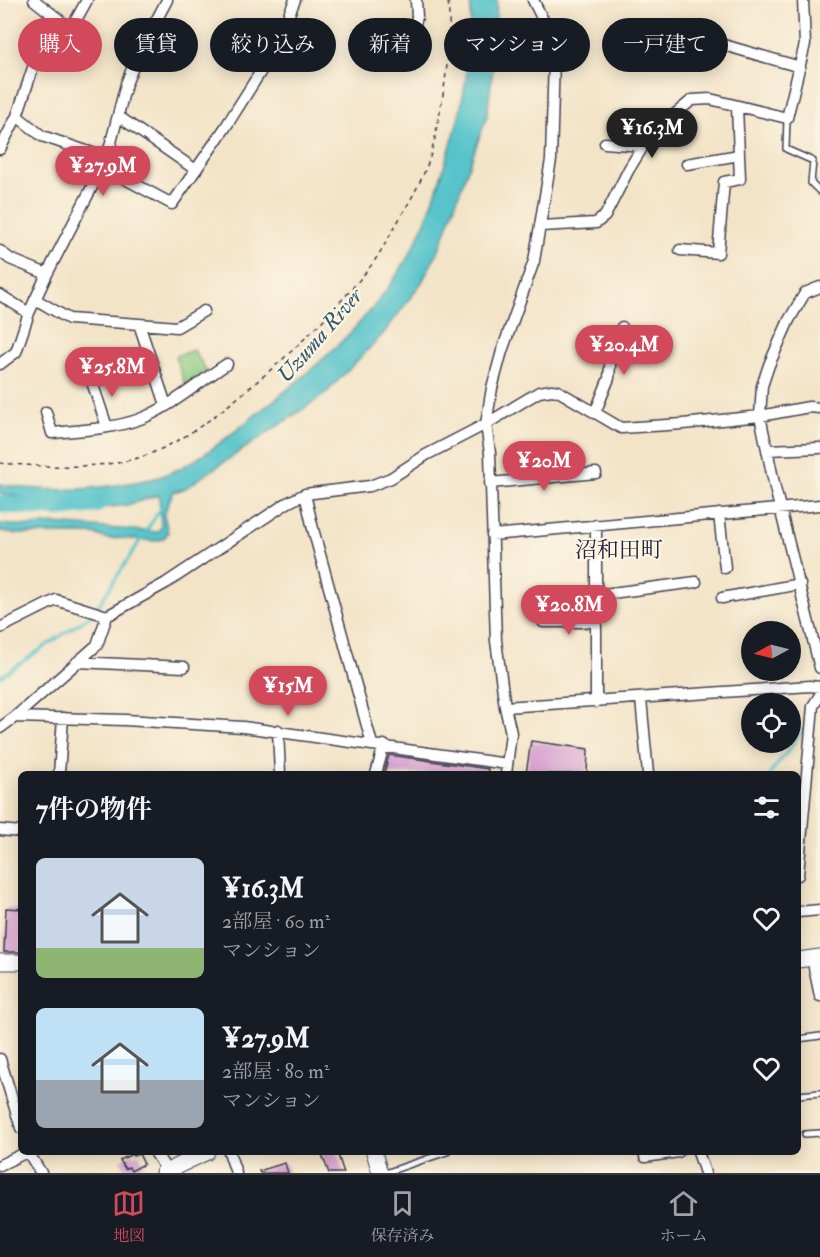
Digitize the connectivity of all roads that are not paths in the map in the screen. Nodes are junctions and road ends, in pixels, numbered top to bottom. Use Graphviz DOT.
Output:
graph roads {
  1 [pos="34,0"];
  2 [pos="87,0"];
  3 [pos="167,0"];
  4 [pos="295,0"];
  5 [pos="416,0"];
  6 [pos="533,0"];
  7 [pos="803,0"];
  8 [pos="51,14"];
  9 [pos="417,18"];
  10 [pos="728,46"];
  11 [pos="800,66"];
  12 [pos="737,107"];
  13 [pos="16,116"];
  14 [pos="118,117"];
  15 [pos="787,118"];
  16 [pos="605,143"];
  17 [pos="643,146"];
  18 [pos="0,149"];
  19 [pos="739,155"];
  20 [pos="105,163"];
  21 [pos="687,164"];
  22 [pos="196,171"];
  23 [pos="820,192"];
  24 [pos="541,226"];
  25 [pos="680,250"];
  26 [pos="0,251"];
  27 [pos="46,274"];
  28 [pos="820,287"];
  29 [pos="0,296"];
  30 [pos="35,299"];
  31 [pos="204,311"];
  32 [pos="29,313"];
  33 [pos="139,324"];
  34 [pos="622,327"];
  35 [pos="0,364"];
  36 [pos="227,364"];
  37 [pos="91,379"];
  38 [pos="166,405"];
  39 [pos="820,408"];
  40 [pos="46,412"];
  41 [pos="595,412"];
  42 [pos="760,416"];
  43 [pos="486,424"];
  44 [pos="106,427"];
  45 [pos="820,448"];
  46 [pos="767,450"];
  47 [pos="596,473"];
  48 [pos="490,483"];
  49 [pos="305,494"];
  50 [pos="820,505"];
  51 [pos="780,508"];
  52 [pos="719,514"];
  53 [pos="596,525"];
  54 [pos="492,535"];
  55 [pos="725,568"];
  56 [pos="696,582"];
  57 [pos="800,584"];
  58 [pos="596,595"];
  59 [pos="722,598"];
  60 [pos="107,616"];
  61 [pos="543,622"];
  62 [pos="596,622"];
  63 [pos="0,628"];
  64 [pos="77,662"];
  65 [pos="184,667"];
  66 [pos="820,668"];
  67 [pos="820,687"];
  68 [pos="820,695"];
  69 [pos="641,699"];
  70 [pos="596,702"];
  71 [pos="505,707"];
  72 [pos="15,717"];
  73 [pos="63,718"];
  74 [pos="0,728"];
  75 [pos="278,730"];
  76 [pos="372,744"];
  77 [pos="384,745"];
  78 [pos="507,769"];
  79 [pos="59,771"];
  80 [pos="280,771"];
  81 [pos="377,771"];
  82 [pos="648,771"];
  83 [pos="0,830"];
  84 [pos="18,832"];
  85 [pos="801,841"];
  86 [pos="820,910"];
  87 [pos="801,912"];
  88 [pos="810,959"];
  89 [pos="0,962"];
  90 [pos="18,963"];
  91 [pos="820,996"];
  92 [pos="820,1036"];
  93 [pos="801,1039"];
  94 [pos="0,1059"];
  95 [pos="820,1093"];
  96 [pos="801,1095"];
  97 [pos="18,1118"];
  98 [pos="820,1133"];
  99 [pos="805,1134"];
  100 [pos="21,1155"];
  101 [pos="30,1155"];
  102 [pos="156,1155"];
  103 [pos="201,1155"];
  104 [pos="230,1155"];
  105 [pos="375,1155"];
  106 [pos="438,1155"];
  107 [pos="658,1155"];
  108 [pos="699,1155"];
  109 [pos="645,1157"];
  110 [pos="0,1164"];
  111 [pos="165,1172"];
  112 [pos="40,1173"];
  113 [pos="236,1173"];
  114 [pos="380,1173"];
  115 [pos="385,1173"];
  116 [pos="705,1173"];
  1 -- 8 [label="street"];
  2 -- 8 [label="street"];
  3 -- 14 [label="street"];
  4 -- 22 [label="street"];
  5 -- 9 [label="street"];
  6 -- 24 [label="street"];
  7 -- 11 [label="street"];
  8 -- 13 [label="street"];
  10 -- 11 [label="street"];
  11 -- 15 [label="street"];
  12 -- 15 [label="street"];
  12 -- 17 [label="street"];
  12 -- 19 [label="street"];
  13 -- 18 [label="street"];
  13 -- 20 [label="street"];
  14 -- 20 [label="street"];
  14 -- 22 [label="street"];
  15 -- 23 [label="lane"];
  16 -- 17 [label="street"];
  17 -- 24 [label="street"];
  19 -- 21 [label="street"];
  19 -- 25 [label="street"];
  20 -- 22 [label="street"];
  20 -- 27 [label="street"];
  24 -- 43 [label="street"];
  26 -- 27 [label="street"];
  27 -- 30 [label="street"];
  28 -- 42 [label="street"];
  29 -- 32 [label="street"];
  30 -- 32 [label="street"];
  30 -- 33 [label="street"];
  31 -- 33 [label="street"];
  32 -- 35 [label="street"];
  33 -- 38 [label="street"];
  34 -- 41 [label="street"];
  36 -- 38 [label="street"];
  37 -- 44 [label="street"];
  38 -- 44 [label="street"];
  39 -- 42 [label="street"];
  40 -- 44 [label="street"];
  41 -- 42 [label="street"];
  41 -- 43 [label="street"];
  42 -- 46 [label="street"];
  43 -- 48 [label="street"];
  43 -- 49 [label="street"];
  45 -- 46 [label="street"];
  46 -- 51 [label="street"];
  47 -- 48 [label="street"];
  48 -- 54 [label="street"];
  49 -- 60 [label="street"];
  49 -- 76 [label="street"];
  50 -- 51 [label="street"];
  51 -- 52 [label="street"];
  51 -- 57 [label="street"];
  52 -- 53 [label="street"];
  52 -- 55 [label="street"];
  53 -- 54 [label="street"];
  53 -- 58 [label="street"];
  54 -- 71 [label="street"];
  56 -- 58 [label="street"];
  57 -- 59 [label="street"];
  57 -- 66 [label="street"];
  58 -- 62 [label="street"];
  60 -- 63 [label="street"];
  60 -- 64 [label="street"];
  61 -- 62 [label="street"];
  62 -- 70 [label="street"];
  64 -- 65 [label="street"];
  64 -- 72 [label="street"];
  67 -- 69 [label="street"];
  68 -- 85 [label="street"];
  69 -- 70 [label="street"];
  69 -- 82 [label="street"];
  70 -- 71 [label="street"];
  71 -- 78 [label="street"];
  72 -- 73 [label="street"];
  72 -- 74 [label="street"];
  73 -- 75 [label="street"];
  73 -- 79 [label="street"];
  75 -- 76 [label="street"];
  75 -- 80 [label="street"];
  76 -- 77 [label="street"];
  77 -- 78 [label="street"];
  77 -- 81 [label="street"];
  83 -- 84 [label="street"];
  86 -- 87 [label="street"];
  88 -- 91 [label="street"];
  89 -- 90 [label="street"];
  92 -- 93 [label="lane"];
  94 -- 97 [label="street"];
  95 -- 96 [label="lane"];
  98 -- 99 [label="lane"];
  100 -- 110 [label="street"];
  101 -- 112 [label="street"];
  102 -- 111 [label="street"];
  103 -- 111 [label="street"];
  104 -- 113 [label="street"];
  105 -- 114 [label="street"];
  106 -- 115 [label="lane"];
  107 -- 109 [label="street"];
  108 -- 116 [label="street"];
}
